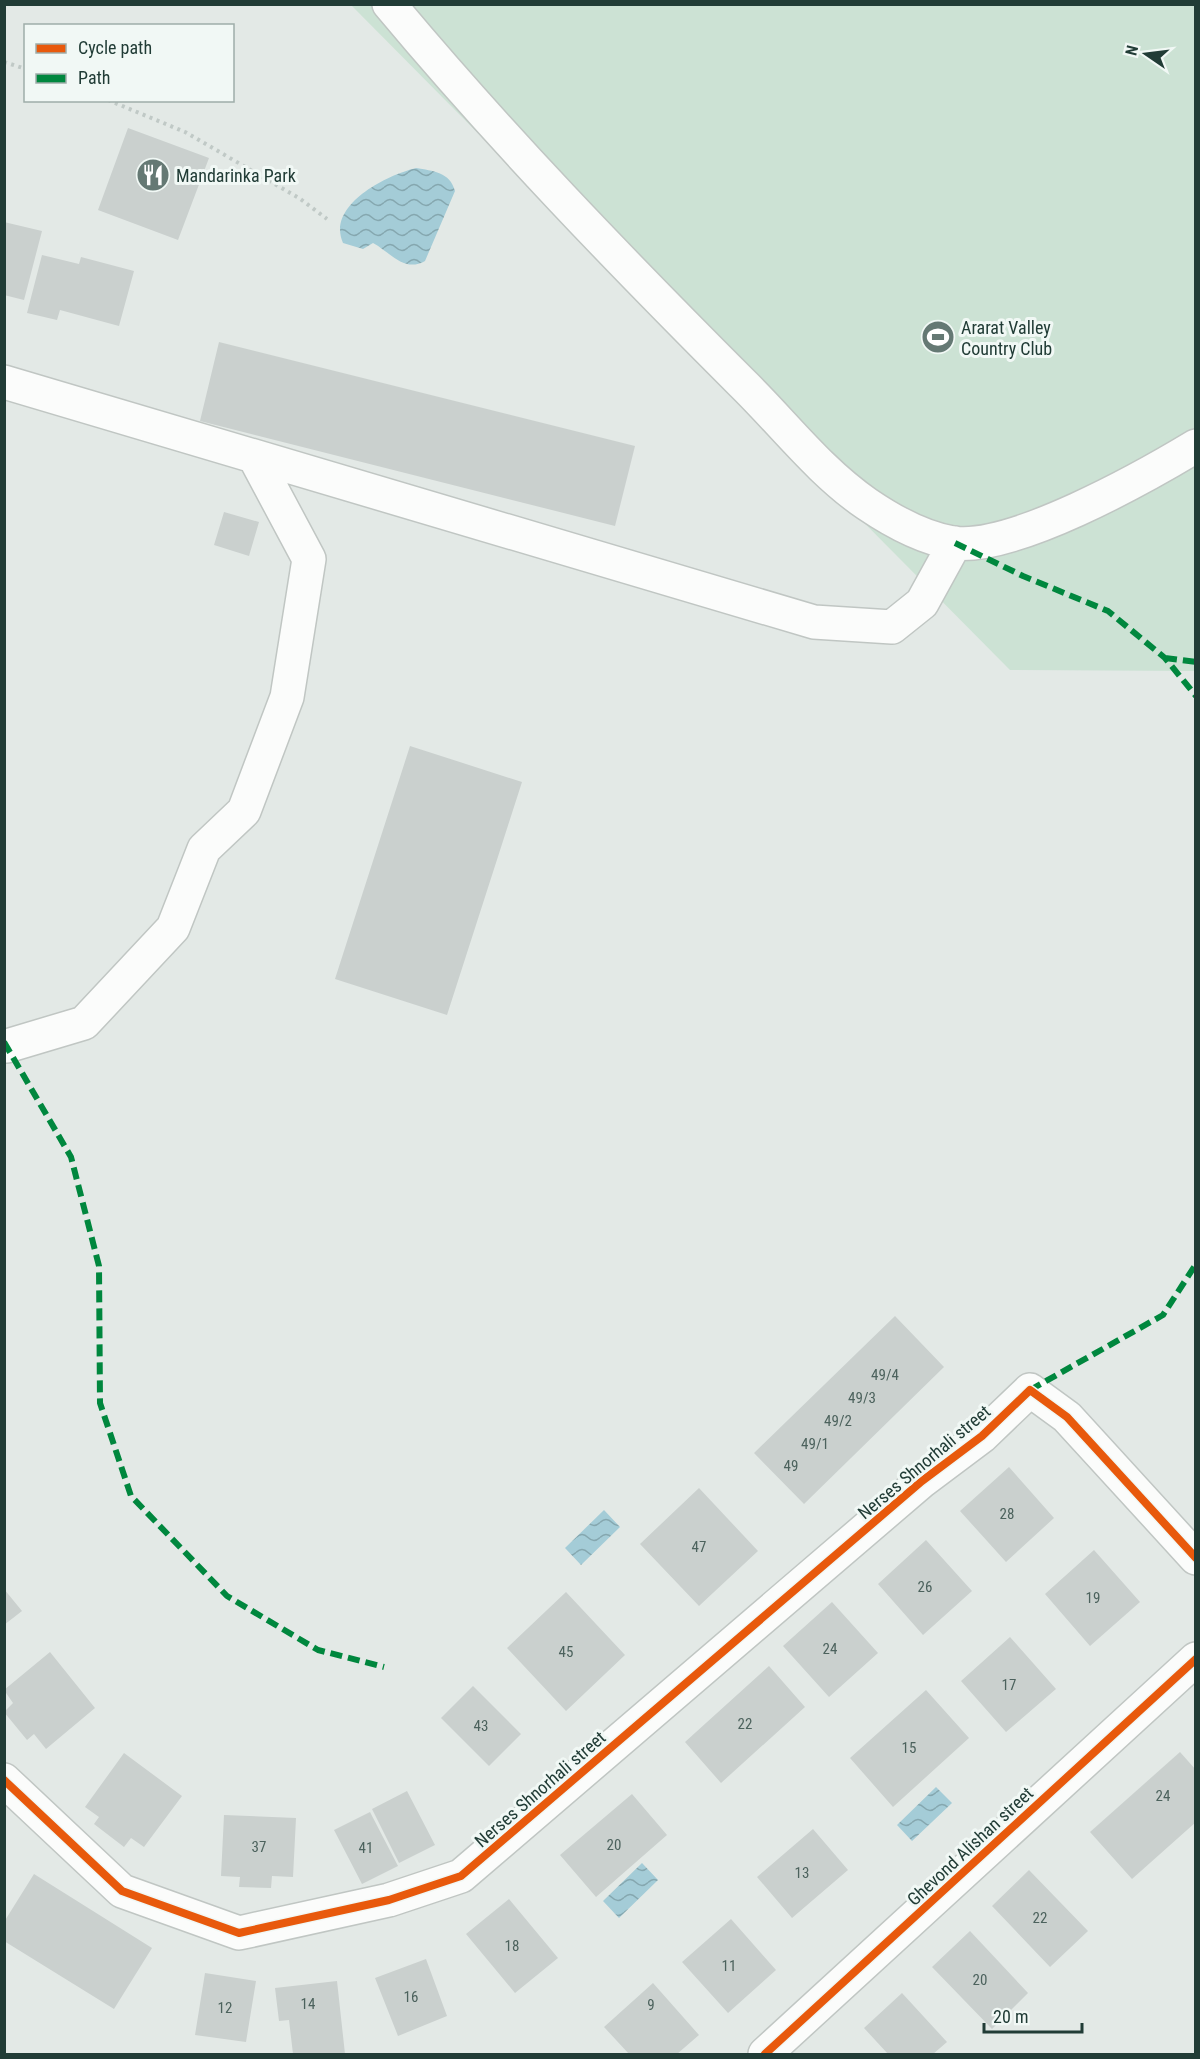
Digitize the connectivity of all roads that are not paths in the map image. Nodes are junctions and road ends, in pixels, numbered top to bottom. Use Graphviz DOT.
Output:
graph roads {
  1 [pos="389,4"];
  2 [pos="4,382"];
  3 [pos="1196,446"];
  4 [pos="254,456"];
  5 [pos="955,543"];
  6 [pos="7,1046"];
  7 [pos="1196,1558"];
  8 [pos="1196,1659"];
  9 [pos="4,1780"];
  10 [pos="765,2055"];
  1 -- 5 [label="street"];
  2 -- 4 [label="street"];
  3 -- 5 [label="street"];
  4 -- 5 [label="street"];
  4 -- 6 [label="street"];
  7 -- 9 [label="street, Nerses Shnorhali street"];
  8 -- 10 [label="street, Ghevond Alishan street"];
}
